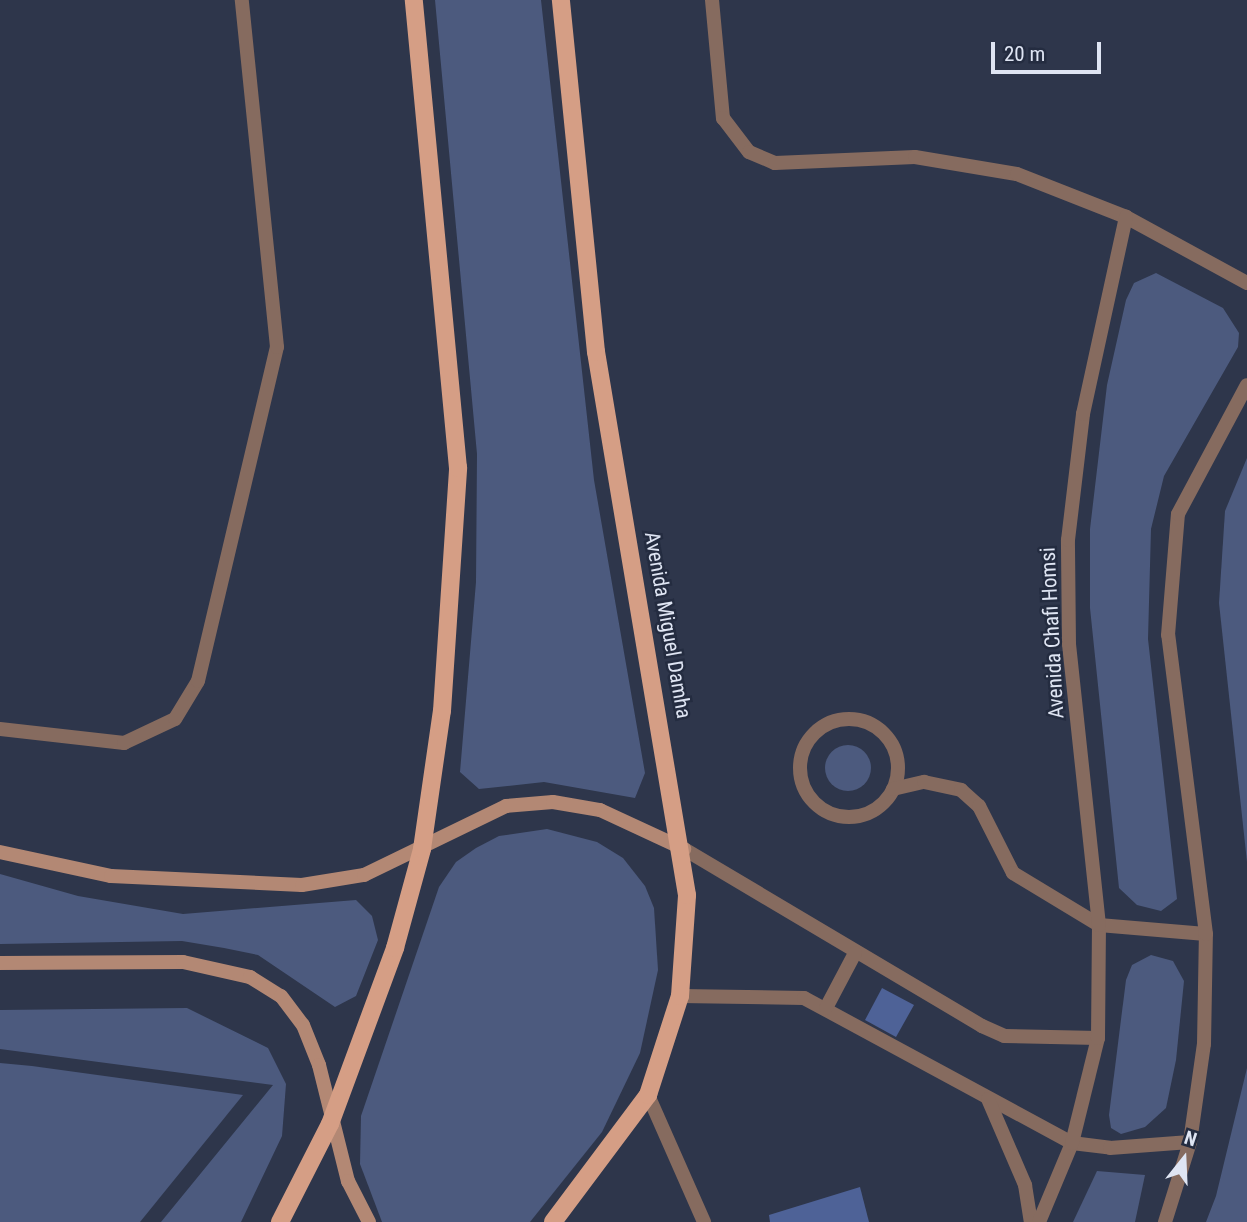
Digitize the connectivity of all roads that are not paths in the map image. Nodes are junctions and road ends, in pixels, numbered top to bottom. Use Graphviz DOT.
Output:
graph roads {
  1 [pos="242,0"];
  2 [pos="414,0"];
  3 [pos="561,0"];
  4 [pos="712,0"];
  5 [pos="1126,217"];
  6 [pos="1247,282"];
  7 [pos="1247,385"];
  8 [pos="0,729"];
  9 [pos="898,763"];
  10 [pos="924,782"];
  11 [pos="893,789"];
  12 [pos="422,849"];
  13 [pos="684,849"];
  14 [pos="0,852"];
  15 [pos="1099,925"];
  16 [pos="1206,934"];
  17 [pos="855,953"];
  18 [pos="0,963"];
  19 [pos="680,996"];
  20 [pos="827,1008"];
  21 [pos="1098,1038"];
  22 [pos="648,1095"];
  23 [pos="988,1099"];
  24 [pos="330,1124"];
  25 [pos="1190,1142"];
  26 [pos="1072,1143"];
  27 [pos="281,1222"];
  28 [pos="369,1222"];
  29 [pos="553,1222"];
  30 [pos="704,1222"];
  31 [pos="1031,1222"];
  32 [pos="1039,1222"];
  33 [pos="1165,1222"];
  1 -- 8 [label="street"];
  2 -- 12 [label="main road"];
  3 -- 13 [label="main road, Avenida Miguel Damha"];
  4 -- 5 [label="street"];
  5 -- 6 [label="street"];
  5 -- 15 [label="street, Avenida Chafi Homsi"];
  7 -- 16 [label="street"];
  9 -- 10 [label="street"];
  9 -- 11 [label="street"];
  9 -- 11 [label="street"];
  10 -- 11 [label="street"];
  10 -- 15 [label="street"];
  12 -- 13 [label="street"];
  12 -- 14 [label="street"];
  12 -- 24 [label="main road"];
  13 -- 17 [label="street"];
  13 -- 19 [label="main road, Avenida Miguel Damha"];
  15 -- 16 [label="street"];
  15 -- 21 [label="street, Avenida Chafi Homsi"];
  16 -- 25 [label="street"];
  17 -- 20 [label="street"];
  17 -- 21 [label="street"];
  18 -- 24 [label="street"];
  19 -- 20 [label="street"];
  19 -- 22 [label="main road, Avenida Miguel Damha"];
  20 -- 23 [label="street"];
  21 -- 26 [label="street, Avenida Chafi Homsi"];
  22 -- 29 [label="main road, Avenida Miguel Damha"];
  22 -- 30 [label="street"];
  23 -- 26 [label="street"];
  23 -- 31 [label="street"];
  24 -- 27 [label="main road"];
  24 -- 28 [label="street"];
  25 -- 26 [label="street"];
  25 -- 33 [label="street"];
  26 -- 32 [label="street, Avenida Chafi Homsi"];
}
